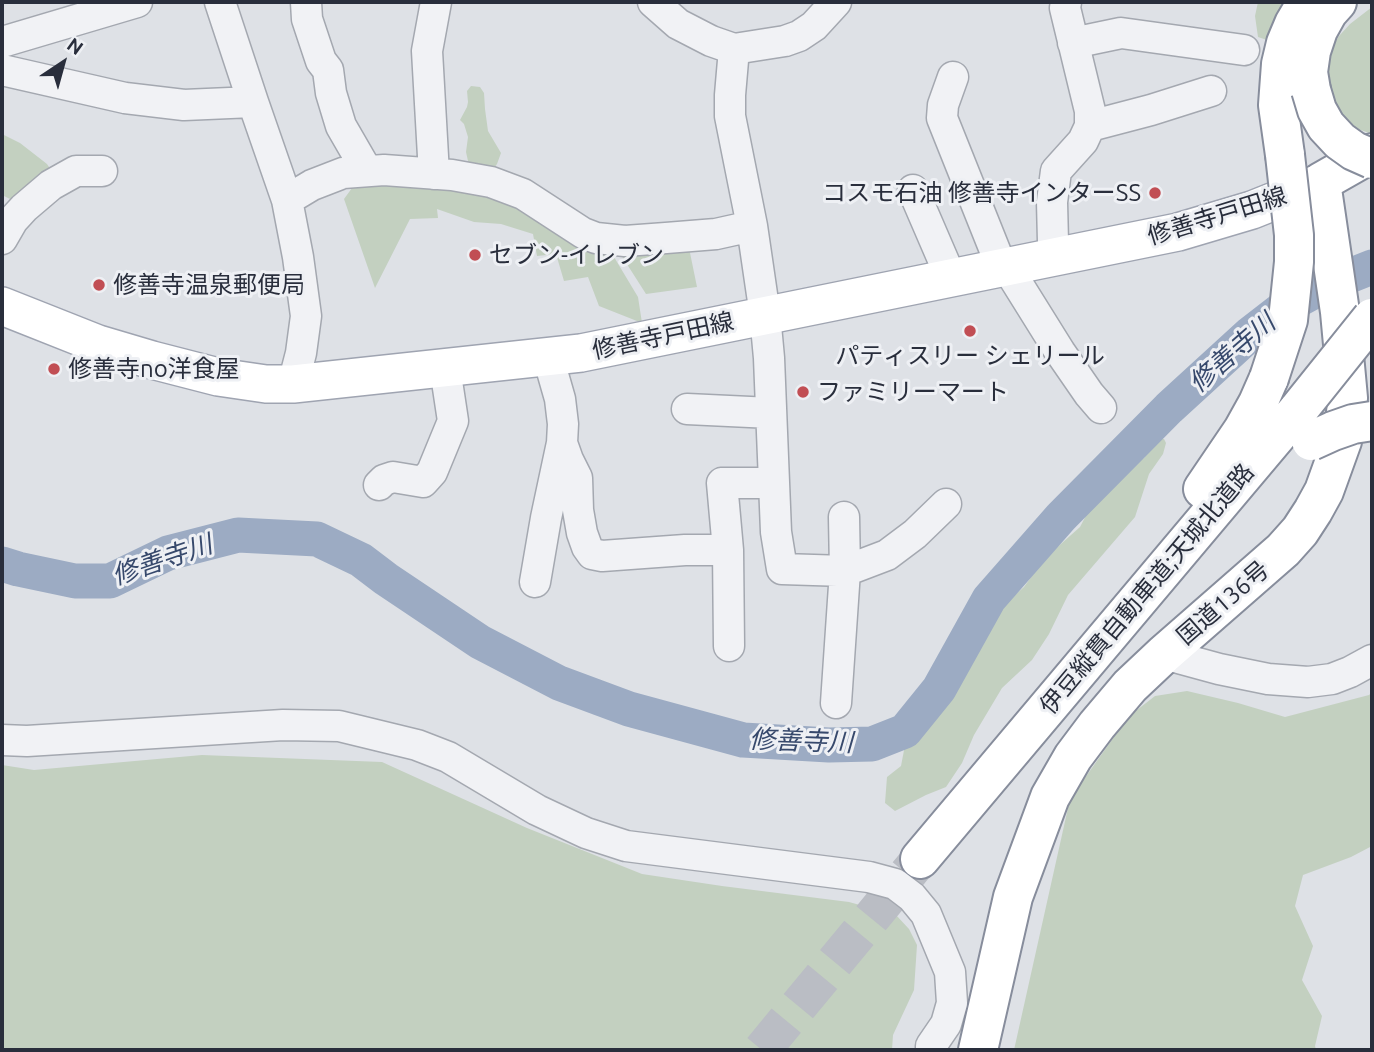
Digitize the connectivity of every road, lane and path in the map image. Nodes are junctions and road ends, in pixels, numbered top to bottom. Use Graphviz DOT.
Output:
graph roads {
  1 [pos="137,2"];
  2 [pos="220,2"];
  3 [pos="306,2"];
  4 [pos="436,2"];
  5 [pos="653,2"];
  6 [pos="836,2"];
  7 [pos="1066,2"];
  8 [pos="1307,2"];
  9 [pos="1336,2"];
  10 [pos="2,42"];
  11 [pos="1073,43"];
  12 [pos="734,49"];
  13 [pos="1244,50"];
  14 [pos="2,70"];
  15 [pos="953,77"];
  16 [pos="1210,91"];
  17 [pos="253,102"];
  18 [pos="1090,126"];
  19 [pos="1372,153"];
  20 [pos="1372,159"];
  21 [pos="102,171"];
  22 [pos="367,171"];
  23 [pos="434,174"];
  24 [pos="1321,182"];
  25 [pos="913,190"];
  26 [pos="287,200"];
  27 [pos="752,226"];
  28 [pos="2,239"];
  29 [pos="1057,257"];
  30 [pos="1005,268"];
  31 [pos="951,278"];
  32 [pos="2,306"];
  33 [pos="765,315"];
  34 [pos="1356,315"];
  35 [pos="532,351"];
  36 [pos="464,359"];
  37 [pos="293,384"];
  38 [pos="1101,408"];
  39 [pos="687,409"];
  40 [pos="771,413"];
  41 [pos="1372,421"];
  42 [pos="1305,425"];
  43 [pos="562,443"];
  44 [pos="774,484"];
  45 [pos="379,485"];
  46 [pos="946,504"];
  47 [pos="844,517"];
  48 [pos="728,550"];
  49 [pos="845,571"];
  50 [pos="535,582"];
  51 [pos="729,646"];
  52 [pos="1164,654"];
  53 [pos="1372,660"];
  54 [pos="1065,685"];
  55 [pos="836,703"];
  56 [pos="2,740"];
  57 [pos="920,859"];
  58 [pos="931,1050"];
  59 [pos="978,1050"];
  1 -- 10 [label="street"];
  2 -- 17 [label="street"];
  3 -- 22 [label="street"];
  4 -- 23 [label="street"];
  5 -- 12 [label="street"];
  6 -- 12 [label="street"];
  7 -- 11 [label="street"];
  8 -- 54 [label="highway, bridge"];
  9 -- 20 [label="highway, bridge"];
  11 -- 13 [label="street"];
  11 -- 18 [label="street"];
  12 -- 27 [label="street"];
  14 -- 17 [label="street"];
  15 -- 30 [label="street"];
  16 -- 18 [label="street"];
  17 -- 26 [label="street"];
  18 -- 29 [label="street"];
  19 -- 24 [label="highway"];
  21 -- 28 [label="street"];
  22 -- 23 [label="street"];
  22 -- 26 [label="street"];
  23 -- 27 [label="street"];
  24 -- 29 [label="main road, 修善寺戸田線"];
  24 -- 34 [label="highway, 国道136号"];
  25 -- 31 [label="street"];
  26 -- 37 [label="street"];
  27 -- 33 [label="street"];
  29 -- 30 [label="main road, 修善寺戸田線"];
  30 -- 31 [label="main road, 修善寺戸田線"];
  30 -- 38 [label="street"];
  31 -- 33 [label="main road, 修善寺戸田線"];
  32 -- 37 [label="main road, 修善寺戸田線"];
  33 -- 35 [label="main road, 修善寺戸田線"];
  33 -- 40 [label="street"];
  34 -- 42 [label="highway, 伊豆縦貫自動車道;天城北道路, bridge"];
  34 -- 52 [label="highway, 国道136号"];
  35 -- 36 [label="main road, 修善寺戸田線"];
  35 -- 43 [label="street"];
  36 -- 37 [label="main road, 修善寺戸田線"];
  36 -- 45 [label="street"];
  39 -- 40 [label="street"];
  40 -- 44 [label="street"];
  41 -- 42 [label="highway, bridge"];
  42 -- 54 [label="highway, 伊豆縦貫自動車道;天城北道路"];
  43 -- 48 [label="street"];
  43 -- 50 [label="street"];
  44 -- 48 [label="street"];
  44 -- 49 [label="street"];
  46 -- 49 [label="street"];
  47 -- 49 [label="street"];
  48 -- 51 [label="street"];
  49 -- 55 [label="street"];
  52 -- 53 [label="street"];
  52 -- 59 [label="highway, 国道136号"];
  54 -- 57 [label="highway, 伊豆縦貫自動車道;天城北道路"];
  56 -- 58 [label="street"];
}
